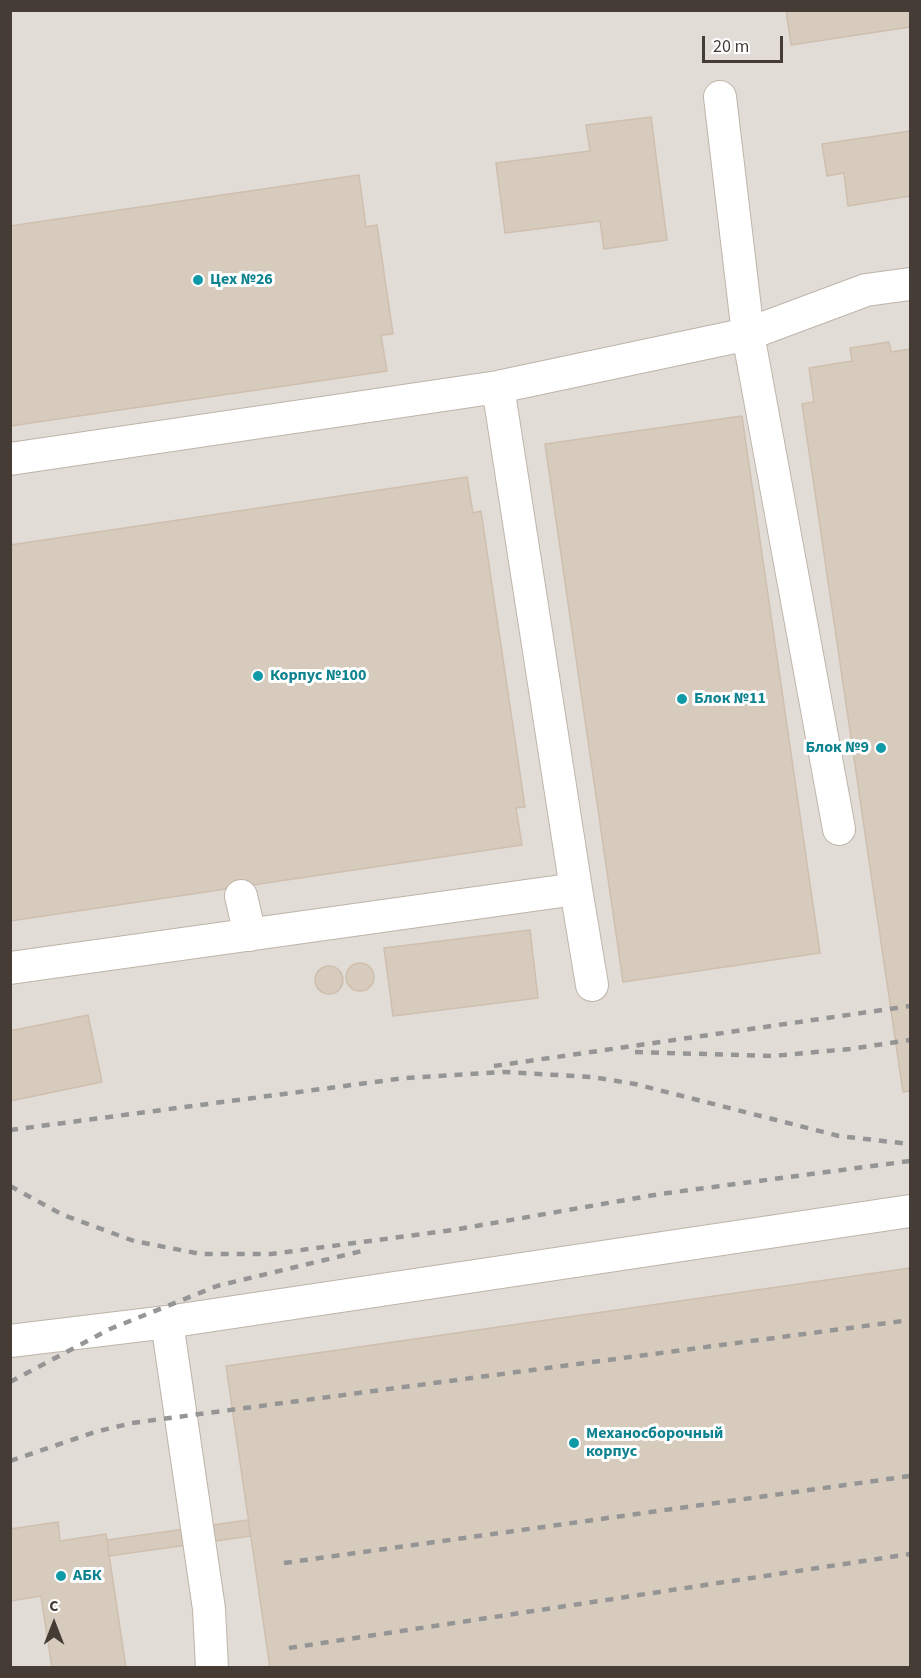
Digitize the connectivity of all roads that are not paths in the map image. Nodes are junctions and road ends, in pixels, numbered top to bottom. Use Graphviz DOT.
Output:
graph roads {
  1 [pos="720,97"];
  2 [pos="910,284"];
  3 [pos="748,334"];
  4 [pos="498,387"];
  5 [pos="10,459"];
  6 [pos="839,829"];
  7 [pos="576,889"];
  8 [pos="241,896"];
  9 [pos="250,934"];
  10 [pos="10,968"];
  11 [pos="592,985"];
  12 [pos="910,1211"];
  13 [pos="168,1322"];
  14 [pos="10,1341"];
  15 [pos="212,1668"];
  1 -- 3 [label="lane"];
  2 -- 3 [label="lane"];
  3 -- 4 [label="lane"];
  3 -- 6 [label="lane"];
  4 -- 5 [label="lane"];
  4 -- 7 [label="lane"];
  7 -- 9 [label="lane"];
  7 -- 11 [label="lane"];
  8 -- 9 [label="lane"];
  9 -- 10 [label="lane"];
  12 -- 13 [label="lane"];
  13 -- 14 [label="lane"];
  13 -- 15 [label="lane"];
}
